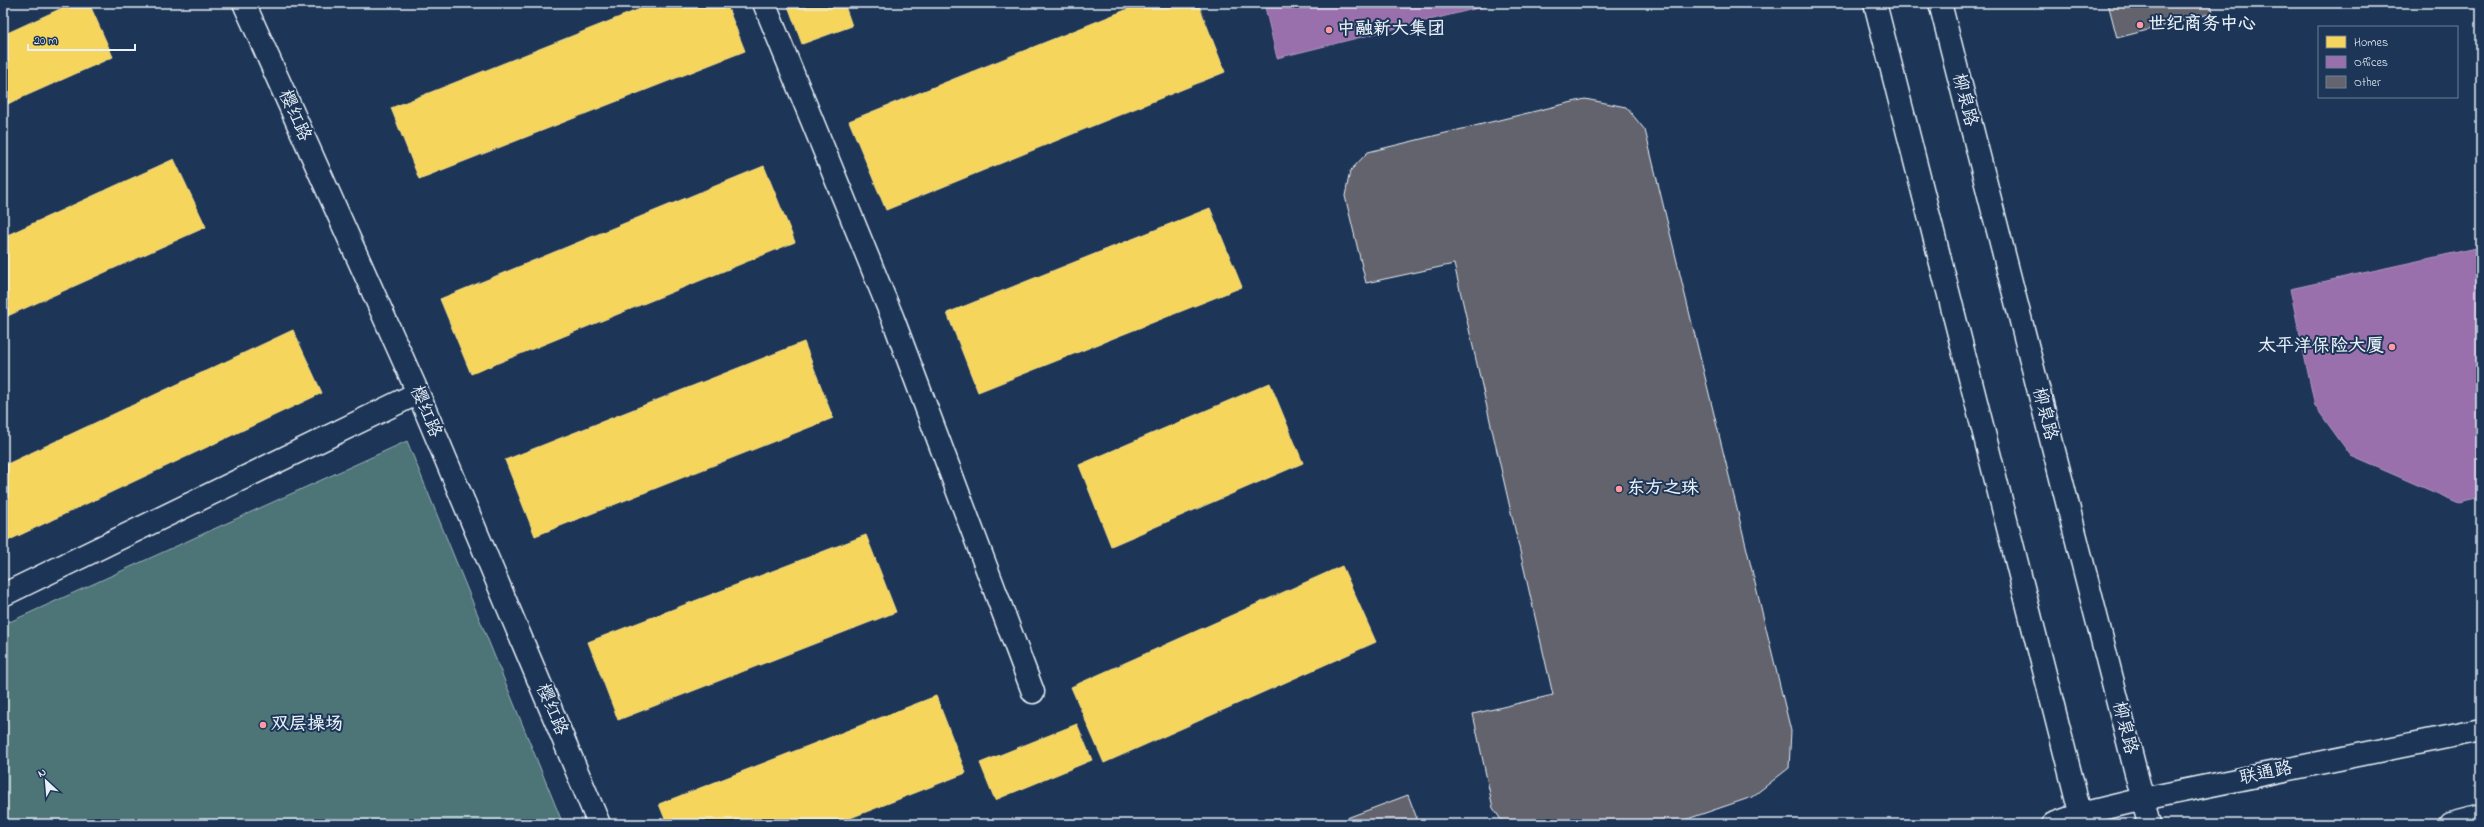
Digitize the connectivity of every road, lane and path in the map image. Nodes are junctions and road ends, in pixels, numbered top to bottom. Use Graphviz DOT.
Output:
graph roads {
  1 [pos="244,3"];
  2 [pos="764,3"];
  3 [pos="1875,3"];
  4 [pos="1940,3"];
  5 [pos="418,393"];
  6 [pos="3,595"];
  7 [pos="1033,692"];
  8 [pos="2481,730"];
  9 [pos="2143,799"];
  10 [pos="2481,816"];
  11 [pos="2082,819"];
  12 [pos="599,824"];
  13 [pos="2054,824"];
  14 [pos="2149,824"];
  15 [pos="2450,824"];
  1 -- 5 [label="main road, 樱红路"];
  2 -- 7 [label="main road"];
  3 -- 11 [label="main road"];
  4 -- 9 [label="main road, 柳泉路"];
  5 -- 6 [label="main road"];
  5 -- 12 [label="main road, 樱红路"];
  8 -- 9 [label="main road, 联通路"];
  9 -- 11 [label="main road, 联通路"];
  9 -- 14 [label="main road, 柳泉路"];
  10 -- 15 [label="main road"];
  11 -- 13 [label="main road, 联通路"];
}
